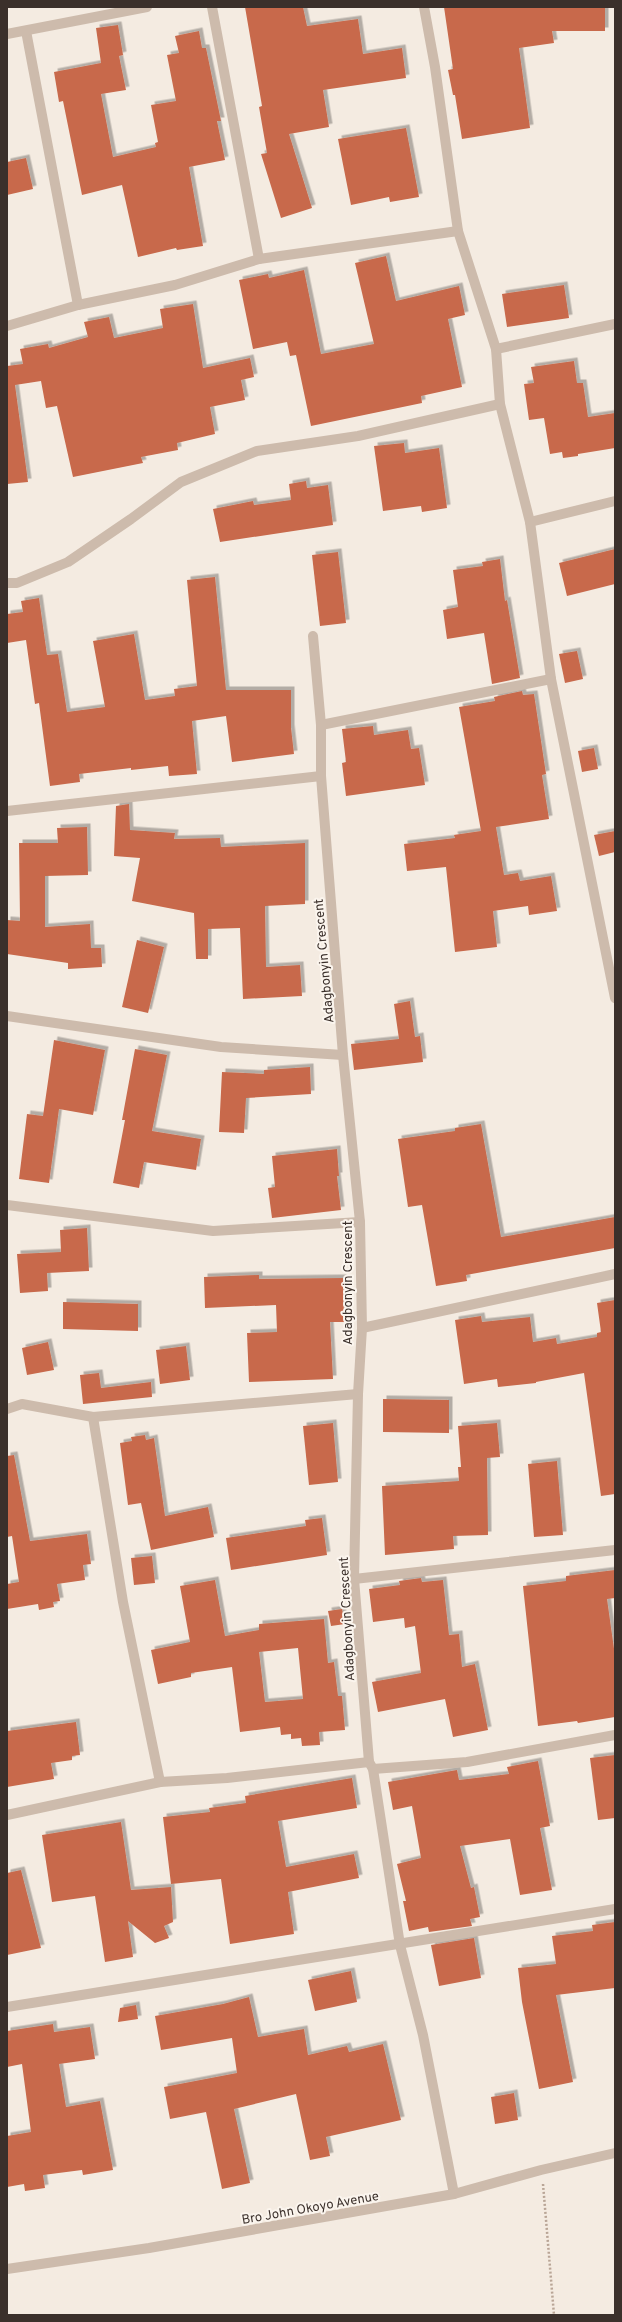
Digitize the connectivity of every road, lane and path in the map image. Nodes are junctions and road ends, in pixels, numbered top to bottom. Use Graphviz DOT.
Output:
graph roads {
  1 [pos="147,7"];
  2 [pos="212,7"];
  3 [pos="424,7"];
  4 [pos="26,31"];
  5 [pos="7,34"];
  6 [pos="458,231"];
  7 [pos="259,259"];
  8 [pos="78,305"];
  9 [pos="615,324"];
  10 [pos="7,326"];
  11 [pos="496,348"];
  12 [pos="500,404"];
  13 [pos="615,501"];
  14 [pos="530,522"];
  15 [pos="7,583"];
  16 [pos="313,636"];
  17 [pos="551,679"];
  18 [pos="321,725"];
  19 [pos="321,776"];
  20 [pos="7,811"];
  21 [pos="615,998"];
  22 [pos="7,1016"];
  23 [pos="343,1055"];
  24 [pos="7,1205"];
  25 [pos="360,1222"];
  26 [pos="615,1274"];
  27 [pos="362,1328"];
  28 [pos="358,1394"];
  29 [pos="7,1409"];
  30 [pos="93,1418"];
  31 [pos="615,1550"];
  32 [pos="354,1579"];
  33 [pos="615,1735"];
  34 [pos="371,1766"];
  35 [pos="160,1782"];
  36 [pos="7,1815"];
  37 [pos="615,1909"];
  38 [pos="400,1945"];
  39 [pos="7,2007"];
  40 [pos="615,2154"];
  41 [pos="541,2170"];
  42 [pos="454,2194"];
  43 [pos="7,2269"];
  44 [pos="554,2315"];
  1 -- 4 [label="street"];
  2 -- 7 [label="street"];
  3 -- 6 [label="street"];
  4 -- 5 [label="street"];
  4 -- 8 [label="street"];
  6 -- 7 [label="street"];
  6 -- 11 [label="street"];
  7 -- 8 [label="street"];
  8 -- 10 [label="street"];
  9 -- 11 [label="street"];
  11 -- 12 [label="street"];
  12 -- 14 [label="street"];
  12 -- 15 [label="street"];
  13 -- 14 [label="street"];
  14 -- 17 [label="street"];
  16 -- 18 [label="street, Adagbonyin Crescent"];
  17 -- 18 [label="street"];
  17 -- 21 [label="street"];
  18 -- 19 [label="street, Adagbonyin Crescent"];
  19 -- 20 [label="street"];
  19 -- 23 [label="street, Adagbonyin Crescent"];
  22 -- 23 [label="street"];
  23 -- 25 [label="street, Adagbonyin Crescent"];
  24 -- 25 [label="street"];
  25 -- 27 [label="street, Adagbonyin Crescent"];
  26 -- 27 [label="street"];
  27 -- 28 [label="street, Adagbonyin Crescent"];
  28 -- 30 [label="street"];
  28 -- 32 [label="street, Adagbonyin Crescent"];
  29 -- 30 [label="street"];
  30 -- 35 [label="street"];
  31 -- 32 [label="street"];
  32 -- 34 [label="street, Adagbonyin Crescent"];
  33 -- 34 [label="street"];
  34 -- 35 [label="street"];
  34 -- 38 [label="street, Adagbonyin Crescent"];
  35 -- 36 [label="street"];
  37 -- 38 [label="street"];
  38 -- 39 [label="street"];
  38 -- 42 [label="street, Adagbonyin Crescent"];
  40 -- 41 [label="street, Bro John Okoyo Avenue"];
  41 -- 42 [label="street, Bro John Okoyo Avenue"];
  41 -- 44 [label="path"];
  42 -- 43 [label="street, Bro John Okoyo Avenue"];
}
